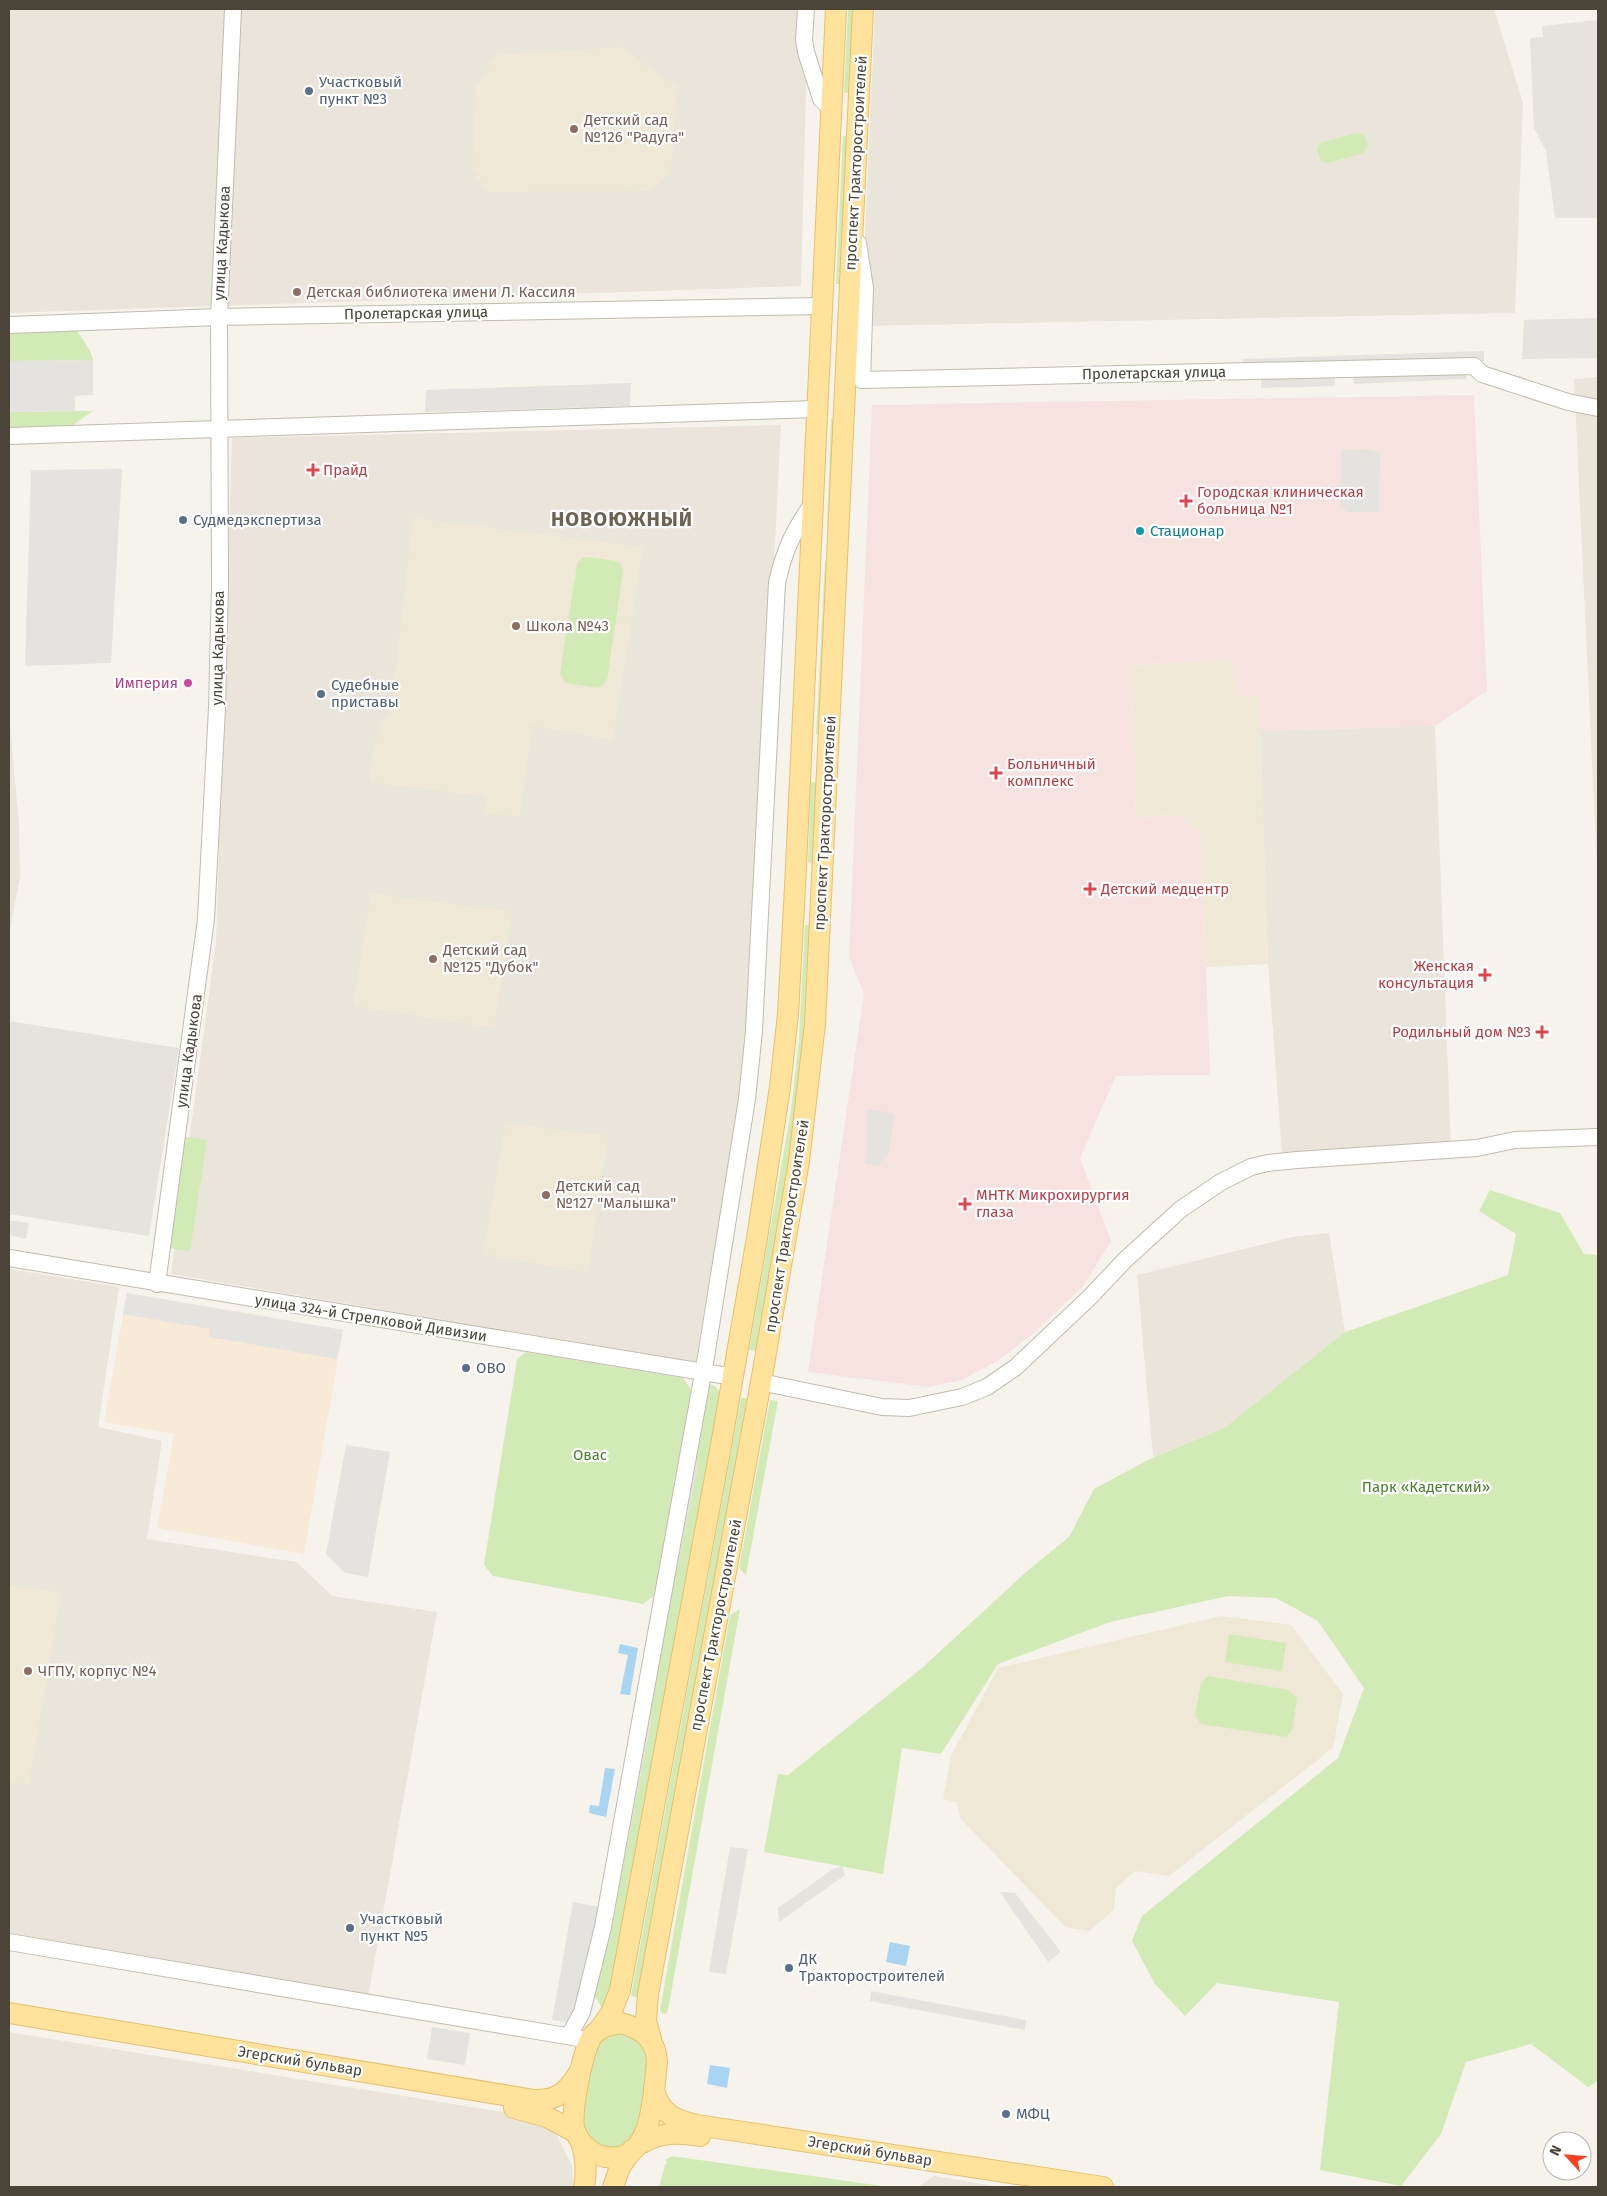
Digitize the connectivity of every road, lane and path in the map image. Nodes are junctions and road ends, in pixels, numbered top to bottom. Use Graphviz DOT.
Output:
graph roads {
  1 [pos="233,9"];
  2 [pos="806,9"];
  3 [pos="836,9"];
  4 [pos="863,9"];
  5 [pos="832,110"];
  6 [pos="854,213"];
  7 [pos="822,306"];
  8 [pos="849,316"];
  9 [pos="219,317"];
  10 [pos="9,325"];
  11 [pos="862,380"];
  12 [pos="845,402"];
  13 [pos="1598,408"];
  14 [pos="817,409"];
  15 [pos="218,430"];
  16 [pos="9,436"];
  17 [pos="813,503"];
  18 [pos="812,543"];
  19 [pos="838,543"];
  20 [pos="801,756"];
  21 [pos="828,757"];
  22 [pos="794,907"];
  23 [pos="820,908"];
  24 [pos="1598,1137"];
  25 [pos="9,1258"];
  26 [pos="157,1284"];
  27 [pos="703,1372"];
  28 [pos="734,1377"];
  29 [pos="762,1382"];
  30 [pos="9,1942"];
  31 [pos="9,2013"];
  32 [pos="9,2025"];
  33 [pos="48,2026"];
  34 [pos="594,2035"];
  35 [pos="569,2036"];
  36 [pos="651,2039"];
  37 [pos="298,2066"];
  38 [pos="580,2071"];
  39 [pos="654,2090"];
  40 [pos="578,2137"];
  41 [pos="636,2147"];
  42 [pos="933,2167"];
  43 [pos="1035,2184"];
  44 [pos="1063,2184"];
  45 [pos="584,2187"];
  46 [pos="613,2187"];
  47 [pos="1102,2187"];
  1 -- 9 [label="street, улица Кадыкова"];
  2 -- 5 [label="street, проспект Тракторостроителей"];
  3 -- 5 [label="main road, проспект Тракторостроителей"];
  4 -- 6 [label="main road, проспект Тракторостроителей"];
  5 -- 7 [label="main road, проспект Тракторостроителей"];
  6 -- 8 [label="main road, проспект Тракторостроителей"];
  6 -- 11 [label="street"];
  7 -- 8 [label="main road"];
  7 -- 9 [label="street, Пролетарская улица"];
  7 -- 14 [label="main road, проспект Тракторостроителей"];
  8 -- 12 [label="main road, проспект Тракторостроителей"];
  9 -- 10 [label="street, Пролетарская улица"];
  9 -- 15 [label="street, улица Кадыкова"];
  11 -- 12 [label="street"];
  11 -- 13 [label="street, Пролетарская улица"];
  12 -- 14 [label="main road"];
  12 -- 19 [label="main road, проспект Тракторостроителей"];
  14 -- 15 [label="street"];
  14 -- 17 [label="main road, проспект Тракторостроителей"];
  15 -- 16 [label="street"];
  15 -- 26 [label="street, улица Кадыкова"];
  17 -- 18 [label="main road, проспект Тракторостроителей"];
  17 -- 27 [label="street"];
  18 -- 19 [label="main road"];
  18 -- 20 [label="main road, проспект Тракторостроителей"];
  19 -- 21 [label="main road, проспект Тракторостроителей"];
  20 -- 21 [label="main road"];
  20 -- 22 [label="main road, проспект Тракторостроителей"];
  21 -- 23 [label="main road, проспект Тракторостроителей"];
  22 -- 23 [label="main road"];
  22 -- 28 [label="main road, проспект Тракторостроителей"];
  23 -- 29 [label="main road, проспект Тракторостроителей"];
  24 -- 29 [label="street"];
  25 -- 26 [label="street, улица 324-й Стрелковой Дивизии"];
  26 -- 27 [label="street, улица 324-й Стрелковой Дивизии"];
  27 -- 28 [label="street, улица 324-й Стрелковой Дивизии"];
  27 -- 35 [label="street"];
  28 -- 29 [label="main road"];
  28 -- 34 [label="main road, проспект Тракторостроителей"];
  29 -- 36 [label="main road, проспект Тракторостроителей"];
  30 -- 35 [label="street"];
  31 -- 33 [label="main road, Эгерский бульвар"];
  32 -- 33 [label="main road, Эгерский бульвар"];
  33 -- 37 [label="main road, Эгерский бульвар"];
  34 -- 35 [label="street"];
  34 -- 36 [label="main road"];
  34 -- 38 [label="main road"];
  36 -- 39 [label="main road"];
  37 -- 38 [label="main road, Эгерский бульвар"];
  37 -- 40 [label="main road, Эгерский бульвар"];
  38 -- 40 [label="main road"];
  39 -- 41 [label="main road"];
  39 -- 42 [label="main road, Эгерский бульвар"];
  40 -- 41 [label="main road"];
  40 -- 45 [label="main road"];
  41 -- 42 [label="main road, Эгерский бульвар"];
  41 -- 46 [label="main road"];
  42 -- 43 [label="main road, Эгерский бульвар"];
  43 -- 44 [label="main road, Эгерский бульвар"];
  44 -- 47 [label="main road, Эгерский бульвар"];
}
